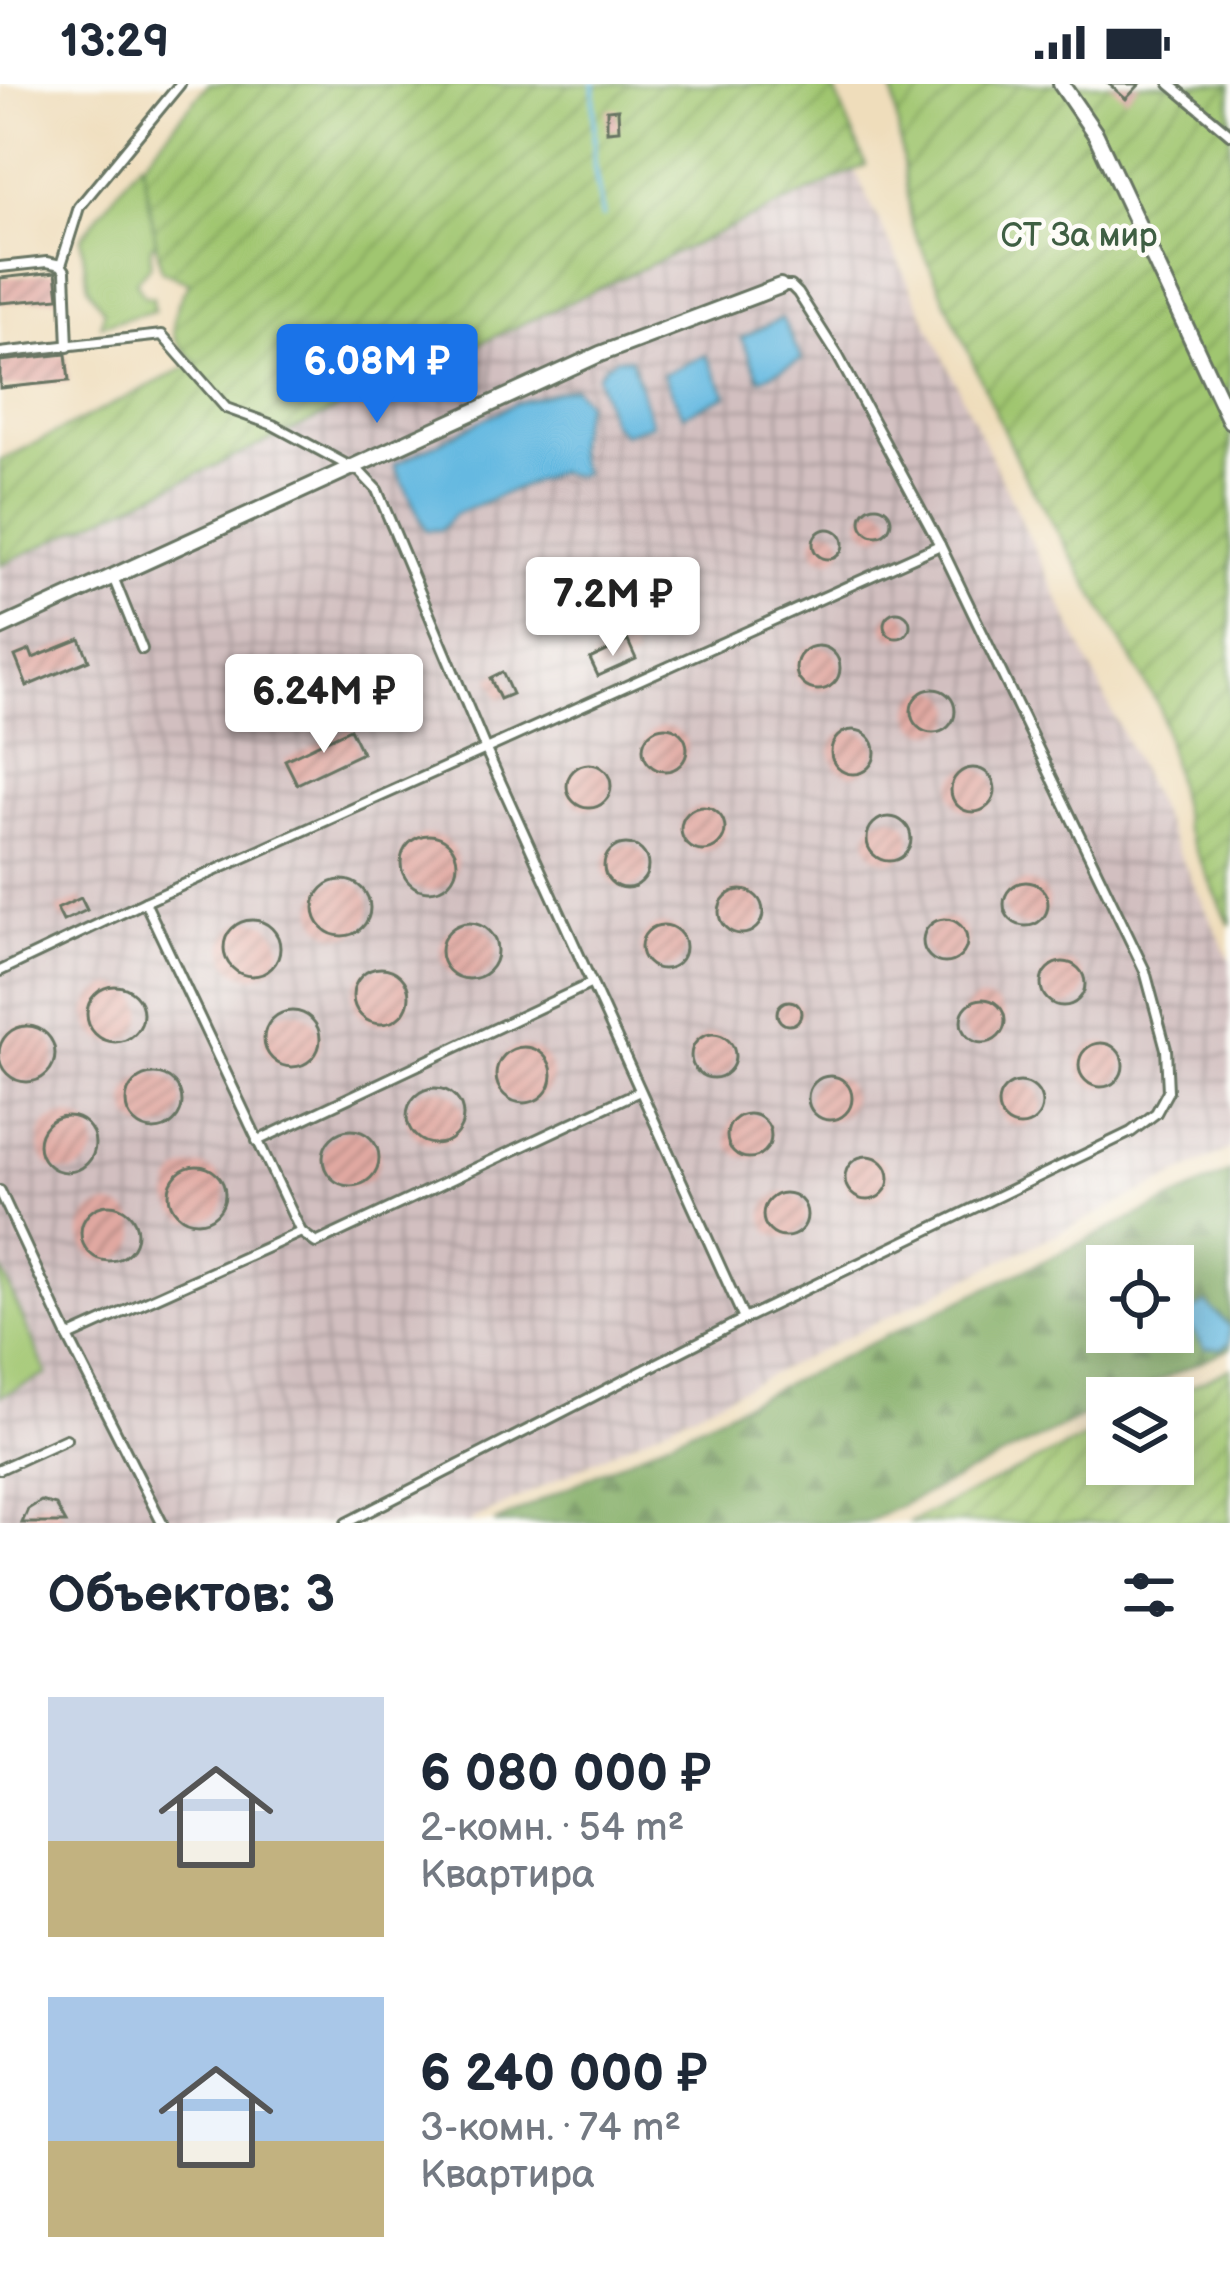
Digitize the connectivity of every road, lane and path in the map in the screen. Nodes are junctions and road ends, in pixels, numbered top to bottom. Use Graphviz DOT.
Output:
graph roads {
  1 [pos="180,84"];
  2 [pos="1061,84"];
  3 [pos="1170,84"];
  4 [pos="1230,134"];
  5 [pos="61,265"];
  6 [pos="0,267"];
  7 [pos="780,286"];
  8 [pos="68,346"];
  9 [pos="0,353"];
  10 [pos="1230,421"];
  11 [pos="349,466"];
  12 [pos="940,544"];
  13 [pos="112,576"];
  14 [pos="0,628"];
  15 [pos="142,649"];
  16 [pos="486,750"];
  17 [pos="145,902"];
  18 [pos="0,971"];
  19 [pos="592,983"];
  20 [pos="640,1091"];
  21 [pos="257,1141"];
  22 [pos="0,1191"];
  23 [pos="301,1232"];
  24 [pos="743,1319"];
  25 [pos="68,1337"];
  26 [pos="66,1438"];
  27 [pos="0,1468"];
  28 [pos="162,1523"];
  29 [pos="346,1523"];
  1 -- 5 [label="lane"];
  2 -- 10 [label="street"];
  3 -- 4 [label="lane"];
  5 -- 6 [label="lane"];
  5 -- 8 [label="lane"];
  7 -- 11 [label="street"];
  7 -- 12 [label="lane"];
  8 -- 9 [label="lane"];
  8 -- 11 [label="lane"];
  11 -- 13 [label="street"];
  11 -- 16 [label="lane"];
  12 -- 16 [label="lane"];
  12 -- 24 [label="lane"];
  13 -- 14 [label="street"];
  13 -- 15 [label="lane"];
  16 -- 17 [label="lane"];
  16 -- 19 [label="lane"];
  17 -- 18 [label="lane"];
  17 -- 21 [label="lane"];
  19 -- 20 [label="lane"];
  19 -- 21 [label="lane"];
  20 -- 23 [label="lane"];
  20 -- 24 [label="lane"];
  21 -- 23 [label="lane"];
  22 -- 25 [label="lane"];
  23 -- 25 [label="lane"];
  24 -- 29 [label="lane"];
  25 -- 28 [label="lane"];
  26 -- 27 [label="lane"];
}
